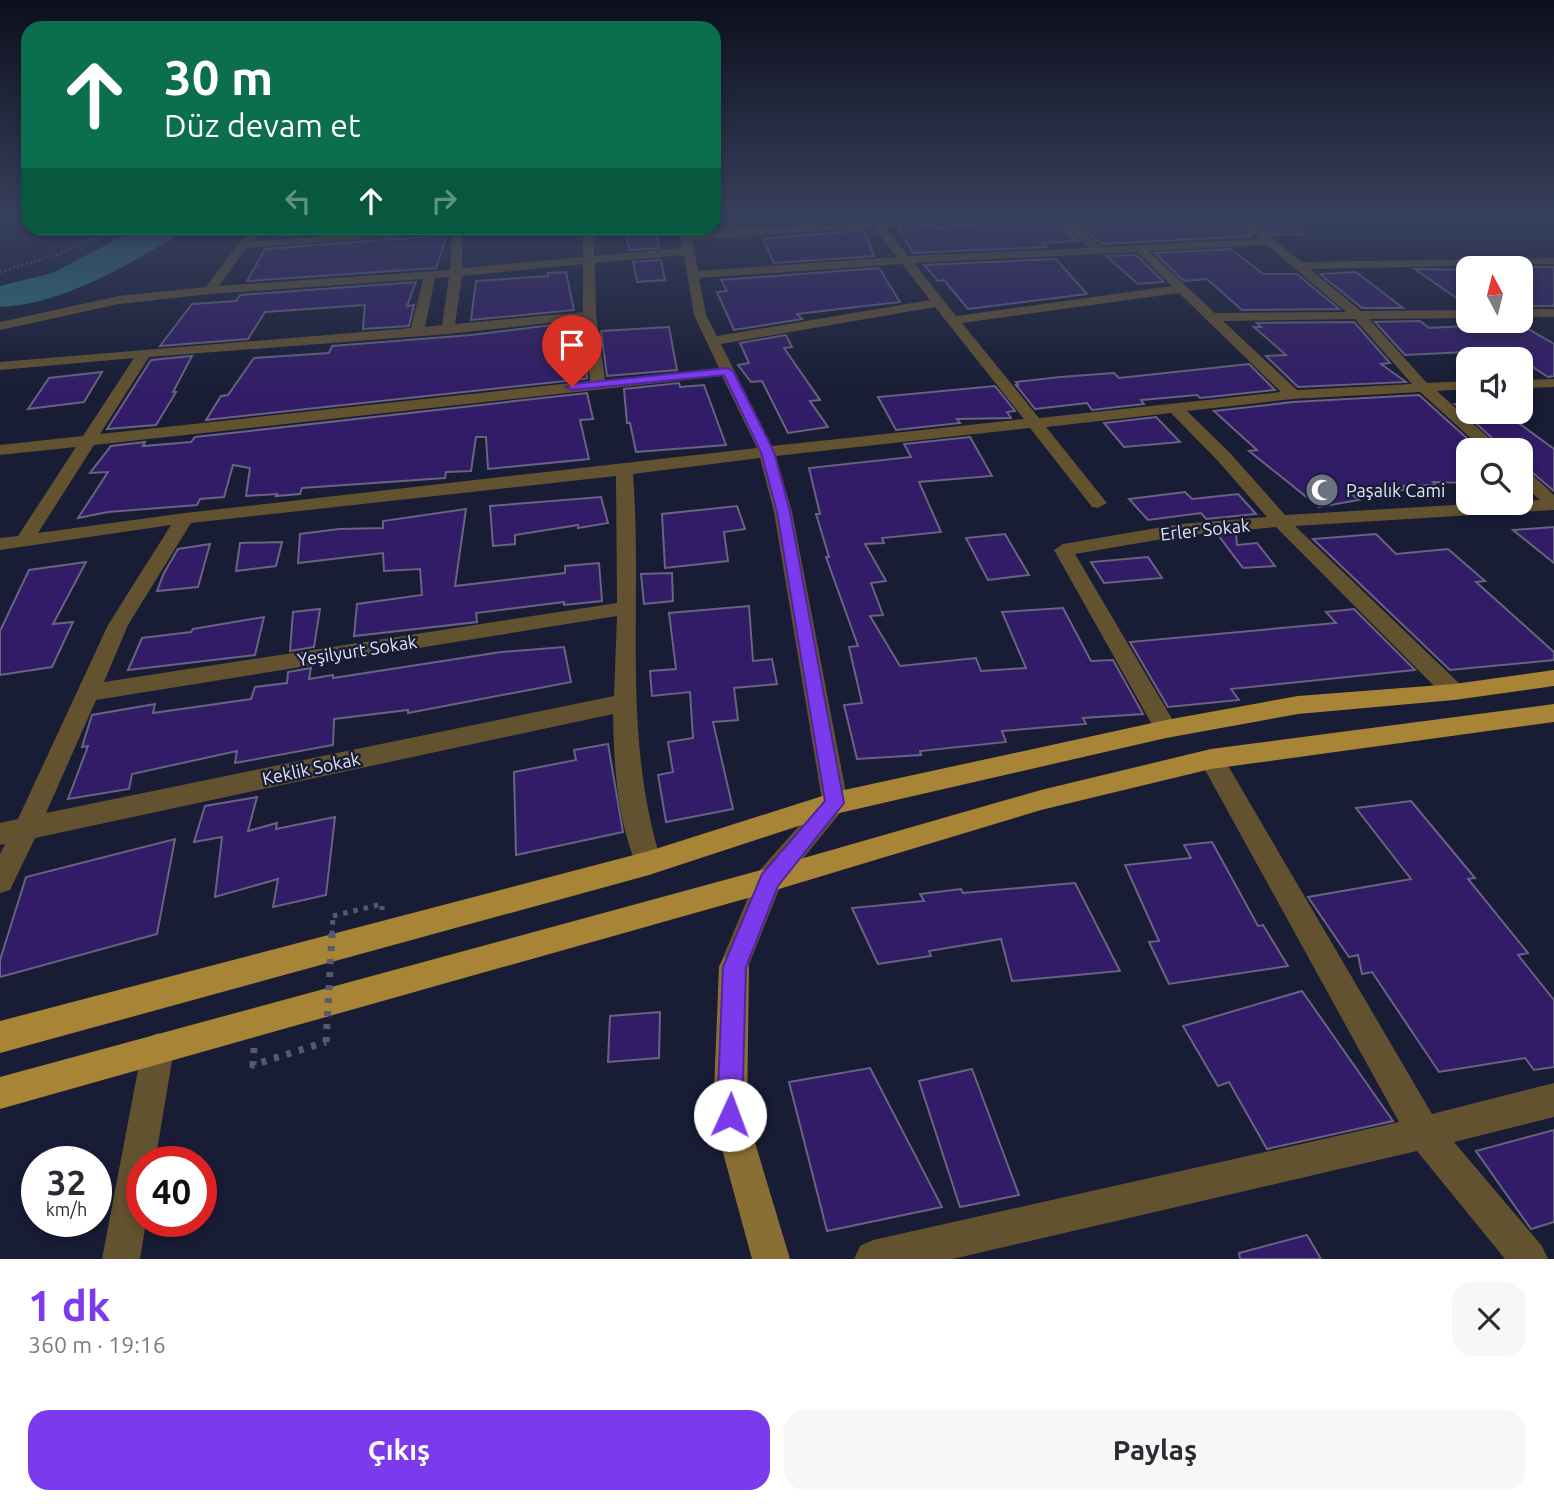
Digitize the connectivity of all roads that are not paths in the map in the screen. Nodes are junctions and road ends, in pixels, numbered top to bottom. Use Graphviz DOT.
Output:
graph roads {
  1 [pos="430,275"];
  2 [pos="693,275"];
  3 [pos="220,276"];
  4 [pos="419,276"];
  5 [pos="456,276"];
  6 [pos="590,276"];
  7 [pos="919,276"];
  8 [pos="1167,276"];
  9 [pos="1311,276"];
  10 [pos="1180,289"];
  11 [pos="210,290"];
  12 [pos="940,302"];
  13 [pos="1533,313"];
  14 [pos="1554,313"];
  15 [pos="1456,314"];
  16 [pos="590,315"];
  17 [pos="1358,315"];
  18 [pos="1210,317"];
  19 [pos="954,320"];
  20 [pos="1,327"];
  21 [pos="448,330"];
  22 [pos="417,332"];
  23 [pos="713,341"];
  24 [pos="145,352"];
  25 [pos="0,366"];
  26 [pos="727,371"];
  27 [pos="1554,383"];
  28 [pos="598,384"];
  29 [pos="1533,384"];
  30 [pos="1456,386"];
  31 [pos="1423,387"];
  32 [pos="1293,395"];
  33 [pos="1175,408"];
  34 [pos="1038,425"];
  35 [pos="1480,438"];
  36 [pos="88,439"];
  37 [pos="0,450"];
  38 [pos="767,452"];
  39 [pos="624,470"];
  40 [pos="1533,485"];
  41 [pos="1098,503"];
  42 [pos="1554,505"];
  43 [pos="185,518"];
  44 [pos="1280,521"];
  45 [pos="25,539"];
  46 [pos="0,544"];
  47 [pos="626,608"];
  48 [pos="1554,678"];
  49 [pos="1454,692"];
  50 [pos="88,693"];
  51 [pos="623,703"];
  52 [pos="1554,713"];
  53 [pos="1166,729"];
  54 [pos="1211,759"];
  55 [pos="835,803"];
  56 [pos="27,828"];
  57 [pos="0,834"];
  58 [pos="649,863"];
  59 [pos="769,880"];
  60 [pos="0,881"];
  61 [pos="734,967"];
  62 [pos="0,1037"];
  63 [pos="159,1049"];
  64 [pos="0,1093"];
  65 [pos="1554,1100"];
  66 [pos="1424,1133"];
  67 [pos="121,1259"];
  68 [pos="771,1259"];
  69 [pos="873,1259"];
  70 [pos="1529,1259"];
  1 -- 22 [label="street"];
  2 -- 23 [label="street"];
  3 -- 11 [label="street"];
  4 -- 11 [label="street"];
  5 -- 21 [label="street"];
  6 -- 16 [label="street"];
  7 -- 12 [label="street"];
  8 -- 10 [label="street"];
  9 -- 17 [label="street"];
  10 -- 18 [label="street"];
  10 -- 19 [label="street"];
  11 -- 20 [label="street"];
  12 -- 19 [label="street"];
  12 -- 23 [label="street"];
  13 -- 14 [label="street"];
  15 -- 17 [label="street"];
  16 -- 21 [label="street"];
  16 -- 28 [label="street"];
  17 -- 18 [label="street"];
  17 -- 31 [label="street"];
  18 -- 32 [label="street"];
  19 -- 34 [label="street"];
  21 -- 22 [label="street"];
  22 -- 24 [label="street"];
  23 -- 26 [label="street"];
  24 -- 25 [label="street"];
  24 -- 36 [label="street"];
  26 -- 28 [label="street"];
  26 -- 38 [label="street"];
  27 -- 29 [label="street"];
  28 -- 36 [label="street"];
  30 -- 31 [label="street"];
  31 -- 32 [label="street"];
  31 -- 35 [label="street"];
  32 -- 33 [label="street"];
  33 -- 34 [label="street"];
  33 -- 44 [label="street"];
  34 -- 38 [label="street"];
  34 -- 41 [label="street"];
  36 -- 37 [label="street"];
  36 -- 45 [label="street"];
  38 -- 39 [label="street"];
  38 -- 55 [label="street"];
  39 -- 43 [label="street"];
  39 -- 47 [label="street"];
  40 -- 42 [label="street"];
  42 -- 44 [label="street, Erler Sokak"];
  43 -- 45 [label="street"];
  43 -- 50 [label="street"];
  44 -- 49 [label="street"];
  44 -- 53 [label="street, Erler Sokak"];
  45 -- 46 [label="street"];
  47 -- 50 [label="street, Yeşilyurt Sokak"];
  47 -- 51 [label="street"];
  48 -- 49 [label="main road"];
  49 -- 53 [label="main road"];
  50 -- 56 [label="street"];
  51 -- 56 [label="street, Keklik Sokak"];
  51 -- 58 [label="street"];
  52 -- 54 [label="main road"];
  53 -- 55 [label="main road"];
  54 -- 59 [label="main road"];
  54 -- 66 [label="street"];
  55 -- 58 [label="main road"];
  55 -- 59 [label="street"];
  56 -- 57 [label="street, Keklik Sokak"];
  56 -- 60 [label="street"];
  58 -- 62 [label="main road"];
  59 -- 61 [label="street"];
  59 -- 63 [label="main road"];
  61 -- 68 [label="street"];
  63 -- 64 [label="main road"];
  63 -- 67 [label="street"];
  65 -- 66 [label="street"];
  66 -- 69 [label="street"];
  66 -- 70 [label="street"];
}
